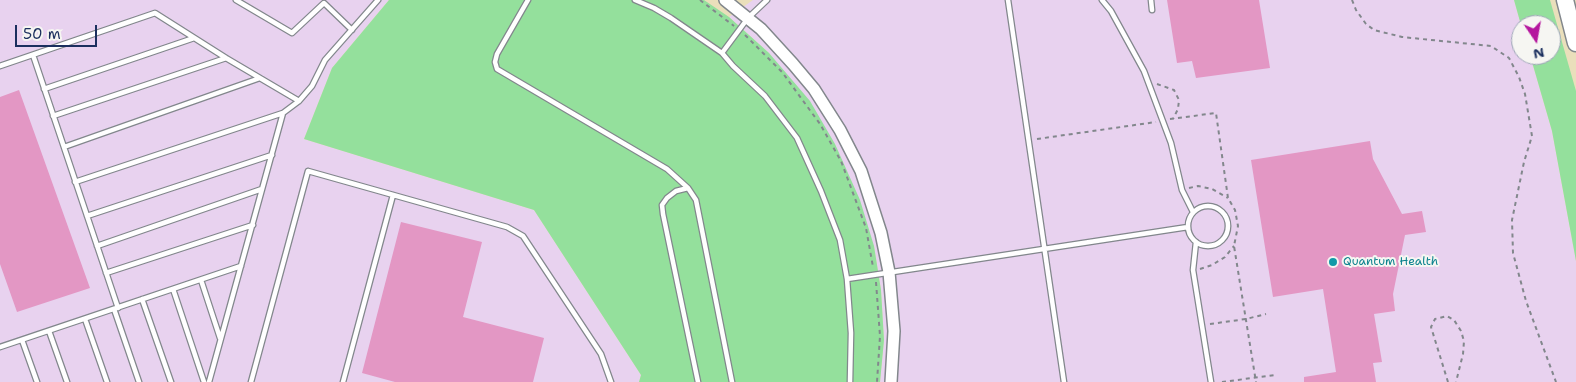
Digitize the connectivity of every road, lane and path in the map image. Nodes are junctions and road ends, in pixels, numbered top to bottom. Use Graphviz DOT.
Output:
graph roads {
  1 [pos="236,0"];
  2 [pos="378,0"];
  3 [pos="528,0"];
  4 [pos="635,0"];
  5 [pos="700,0"];
  6 [pos="725,0"];
  7 [pos="767,0"];
  8 [pos="1008,0"];
  9 [pos="1102,0"];
  10 [pos="1151,0"];
  11 [pos="1352,0"];
  12 [pos="1565,0"];
  13 [pos="323,2"];
  14 [pos="1152,10"];
  15 [pos="748,18"];
  16 [pos="352,30"];
  17 [pos="739,30"];
  18 [pos="194,38"];
  19 [pos="1576,44"];
  20 [pos="722,53"];
  21 [pos="33,55"];
  22 [pos="226,58"];
  23 [pos="0,66"];
  24 [pos="260,78"];
  25 [pos="44,89"];
  26 [pos="299,102"];
  27 [pos="282,113"];
  28 [pos="53,116"];
  29 [pos="64,147"];
  30 [pos="272,155"];
  31 [pos="75,182"];
  32 [pos="688,188"];
  33 [pos="262,189"];
  34 [pos="1182,190"];
  35 [pos="393,195"];
  36 [pos="1228,198"];
  37 [pos="1193,212"];
  38 [pos="87,216"];
  39 [pos="252,225"];
  40 [pos="1188,227"];
  41 [pos="1196,242"];
  42 [pos="97,246"];
  43 [pos="1234,246"];
  44 [pos="1045,248"];
  45 [pos="241,266"];
  46 [pos="1193,270"];
  47 [pos="889,272"];
  48 [pos="106,273"];
  49 [pos="874,274"];
  50 [pos="847,279"];
  51 [pos="201,280"];
  52 [pos="173,289"];
  53 [pos="142,299"];
  54 [pos="116,308"];
  55 [pos="1266,314"];
  56 [pos="85,319"];
  57 [pos="1201,325"];
  58 [pos="49,331"];
  59 [pos="22,340"];
  60 [pos="221,340"];
  61 [pos="0,347"];
  62 [pos="1275,375"];
  63 [pos="37,382"];
  64 [pos="67,382"];
  65 [pos="107,382"];
  66 [pos="138,382"];
  67 [pos="171,382"];
  68 [pos="204,382"];
  69 [pos="209,382"];
  70 [pos="251,382"];
  71 [pos="343,382"];
  72 [pos="611,382"];
  73 [pos="698,382"];
  74 [pos="732,382"];
  75 [pos="849,382"];
  76 [pos="877,382"];
  77 [pos="891,382"];
  78 [pos="1064,382"];
  79 [pos="1211,382"];
  80 [pos="1222,382"];
  81 [pos="1448,382"];
  82 [pos="1456,382"];
  83 [pos="1556,382"];
  1 -- 13 [label="lane"];
  2 -- 16 [label="lane"];
  3 -- 32 [label="lane"];
  4 -- 20 [label="lane"];
  5 -- 17 [label="path"];
  6 -- 15 [label="street"];
  7 -- 15 [label="lane"];
  8 -- 44 [label="lane"];
  9 -- 34 [label="lane"];
  10 -- 14 [label="lane"];
  11 -- 83 [label="path"];
  12 -- 19 [label="highway"];
  13 -- 16 [label="lane"];
  15 -- 17 [label="lane"];
  15 -- 47 [label="street"];
  16 -- 26 [label="lane"];
  17 -- 20 [label="lane"];
  17 -- 49 [label="path"];
  18 -- 21 [label="lane"];
  18 -- 22 [label="lane"];
  18 -- 25 [label="lane"];
  20 -- 50 [label="lane"];
  21 -- 23 [label="lane"];
  21 -- 25 [label="lane"];
  22 -- 24 [label="lane"];
  22 -- 28 [label="lane"];
  24 -- 26 [label="lane"];
  24 -- 29 [label="lane"];
  25 -- 28 [label="lane"];
  26 -- 27 [label="lane"];
  27 -- 30 [label="lane"];
  27 -- 31 [label="lane"];
  28 -- 29 [label="lane"];
  29 -- 31 [label="lane"];
  30 -- 33 [label="lane"];
  30 -- 38 [label="lane"];
  31 -- 38 [label="lane"];
  32 -- 73 [label="lane"];
  32 -- 74 [label="lane"];
  33 -- 39 [label="lane"];
  33 -- 42 [label="lane"];
  34 -- 36 [label="path"];
  34 -- 37 [label="lane"];
  35 -- 70 [label="lane"];
  35 -- 71 [label="lane"];
  35 -- 72 [label="lane"];
  37 -- 40 [label="lane"];
  37 -- 41 [label="lane"];
  38 -- 42 [label="lane"];
  39 -- 45 [label="lane"];
  39 -- 48 [label="lane"];
  40 -- 41 [label="lane"];
  40 -- 44 [label="lane"];
  41 -- 46 [label="lane"];
  42 -- 48 [label="lane"];
  43 -- 46 [label="path"];
  44 -- 47 [label="lane"];
  44 -- 78 [label="lane"];
  45 -- 51 [label="lane"];
  45 -- 60 [label="lane"];
  46 -- 57 [label="lane"];
  47 -- 49 [label="lane"];
  47 -- 77 [label="street"];
  48 -- 54 [label="lane"];
  49 -- 50 [label="lane"];
  49 -- 76 [label="path"];
  50 -- 75 [label="lane"];
  51 -- 52 [label="lane"];
  51 -- 60 [label="lane"];
  52 -- 53 [label="lane"];
  52 -- 68 [label="lane"];
  53 -- 54 [label="lane"];
  53 -- 67 [label="lane"];
  54 -- 56 [label="lane"];
  54 -- 66 [label="lane"];
  55 -- 57 [label="path"];
  56 -- 58 [label="lane"];
  56 -- 65 [label="lane"];
  57 -- 79 [label="lane"];
  58 -- 59 [label="lane"];
  58 -- 64 [label="lane"];
  59 -- 61 [label="lane"];
  59 -- 63 [label="lane"];
  60 -- 69 [label="lane"];
  62 -- 80 [label="path"];
  81 -- 82 [label="path"];
}
